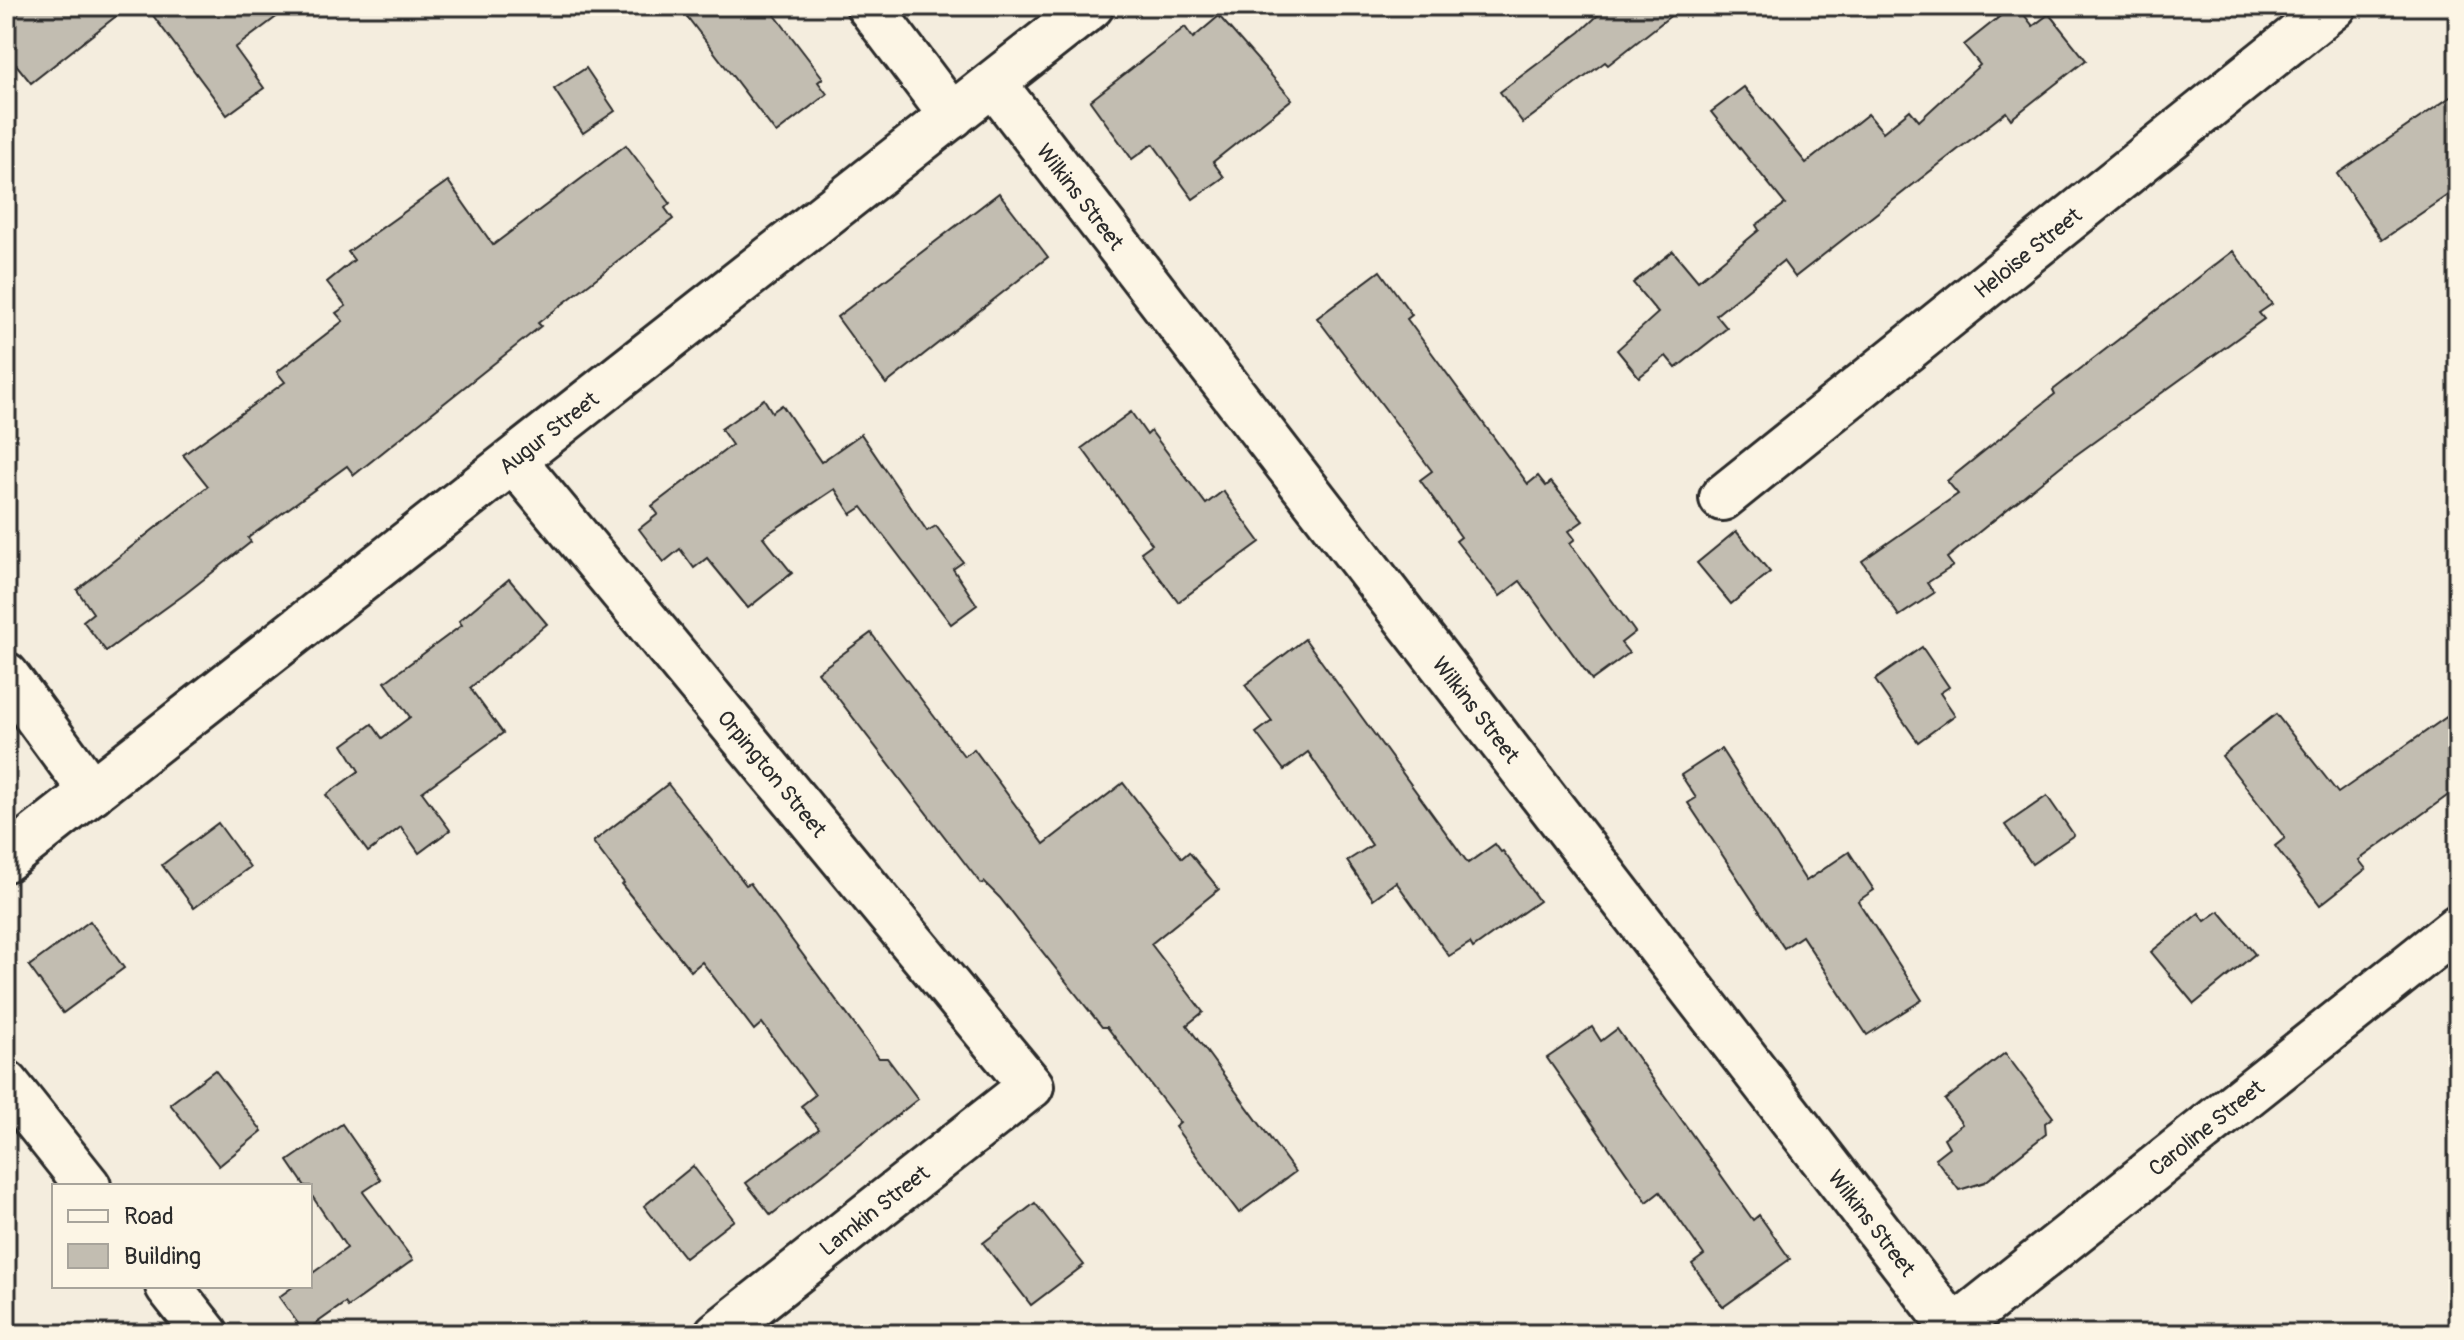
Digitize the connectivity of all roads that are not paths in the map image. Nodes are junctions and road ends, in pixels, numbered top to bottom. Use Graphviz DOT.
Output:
graph roads {
  1 [pos="869,6"];
  2 [pos="1091,6"];
  3 [pos="2334,6"];
  4 [pos="994,84"];
  5 [pos="952,116"];
  6 [pos="515,462"];
  7 [pos="1722,498"];
  8 [pos="6,675"];
  9 [pos="92,792"];
  10 [pos="6,859"];
  11 [pos="2458,927"];
  12 [pos="6,1083"];
  13 [pos="1031,1086"];
  14 [pos="86,1184"];
  15 [pos="170,1288"];
  16 [pos="1956,1331"];
  17 [pos="206,1334"];
  18 [pos="717,1334"];
  1 -- 5 [label="street"];
  2 -- 4 [label="street, Augur Street"];
  3 -- 7 [label="street, Heloise Street"];
  4 -- 5 [label="street, Augur Street"];
  4 -- 16 [label="street, Wilkins Street"];
  5 -- 6 [label="street, Augur Street"];
  6 -- 9 [label="street, Augur Street"];
  6 -- 13 [label="street, Orpington Street"];
  8 -- 9 [label="street"];
  9 -- 10 [label="street, Augur Street"];
  11 -- 16 [label="street, Caroline Street"];
  12 -- 14 [label="street"];
  13 -- 18 [label="street, Lamkin Street"];
  15 -- 17 [label="street"];
}
